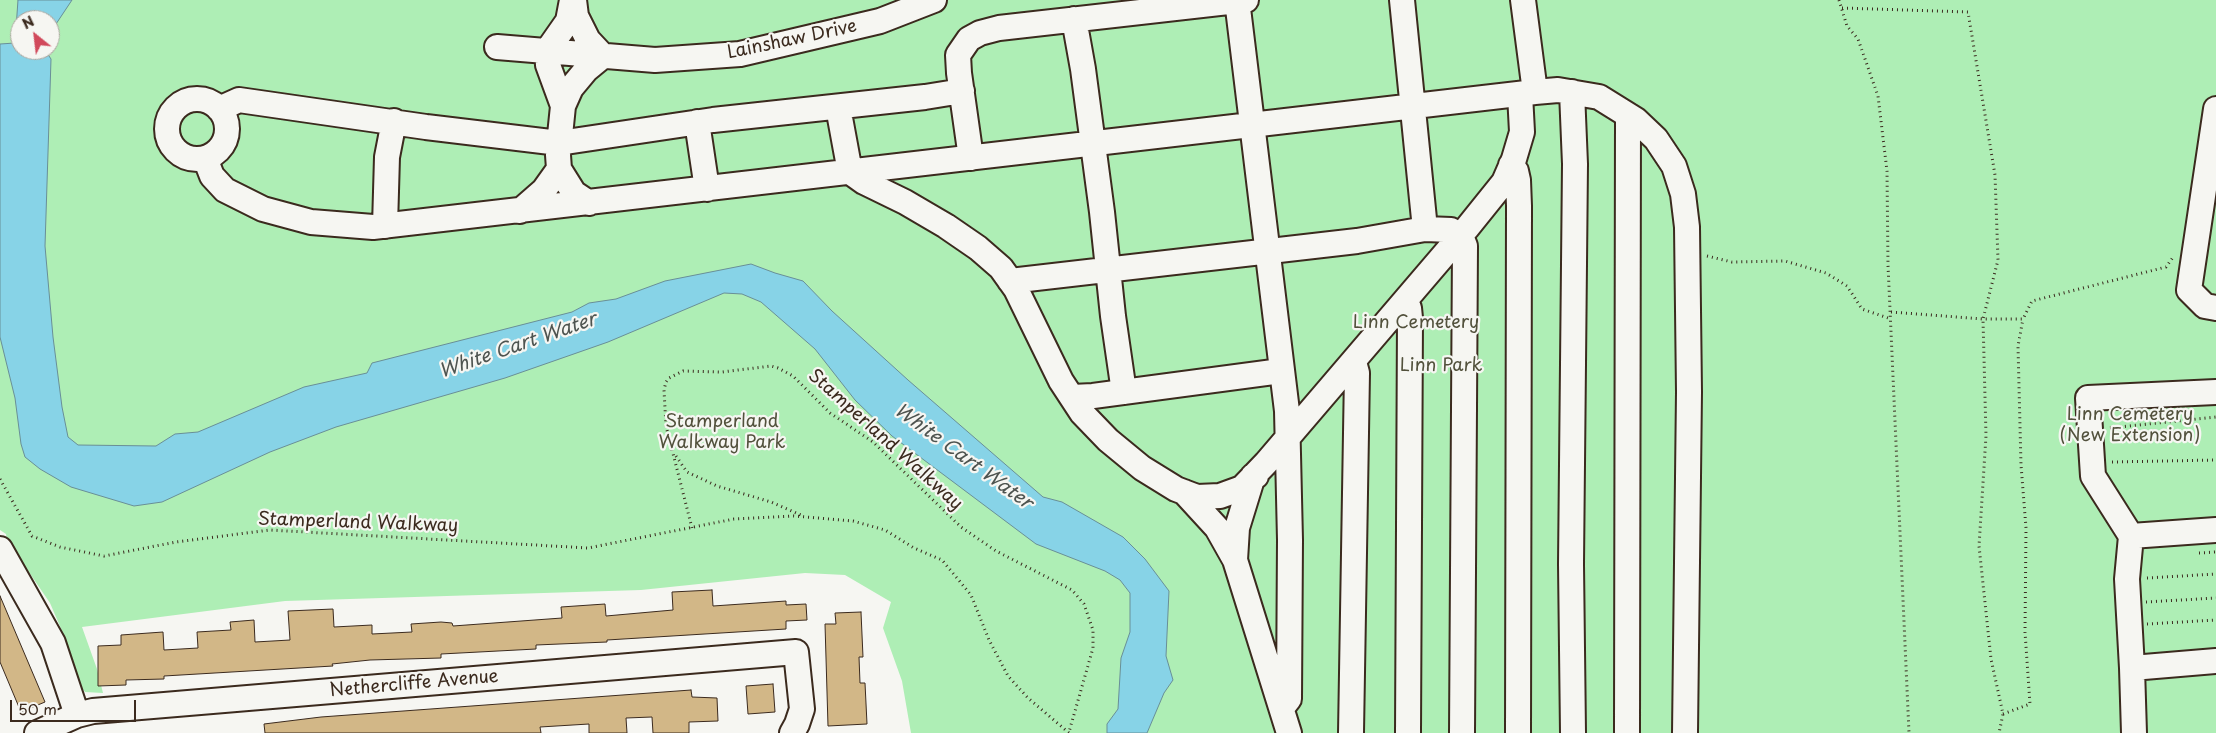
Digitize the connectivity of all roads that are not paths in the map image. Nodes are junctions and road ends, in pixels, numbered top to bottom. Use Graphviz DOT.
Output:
graph roads {
  1 [pos="573,0"];
  2 [pos="934,0"];
  3 [pos="1402,0"];
  4 [pos="1522,0"];
  5 [pos="1240,1"];
  6 [pos="1074,19"];
  7 [pos="497,47"];
  8 [pos="547,52"];
  9 [pos="603,56"];
  10 [pos="962,91"];
  11 [pos="1572,92"];
  12 [pos="1528,93"];
  13 [pos="563,106"];
  14 [pos="1412,106"];
  15 [pos="838,107"];
  16 [pos="219,108"];
  17 [pos="2216,109"];
  18 [pos="1628,115"];
  19 [pos="394,121"];
  20 [pos="698,122"];
  21 [pos="1251,126"];
  22 [pos="559,142"];
  23 [pos="1092,144"];
  24 [pos="205,158"];
  25 [pos="971,158"];
  26 [pos="1511,165"];
  27 [pos="559,169"];
  28 [pos="850,172"];
  29 [pos="707,189"];
  30 [pos="589,203"];
  31 [pos="520,211"];
  32 [pos="385,226"];
  33 [pos="1425,229"];
  34 [pos="1461,236"];
  35 [pos="1267,250"];
  36 [pos="1108,270"];
  37 [pos="1433,270"];
  38 [pos="1010,281"];
  39 [pos="1464,295"];
  40 [pos="1405,302"];
  41 [pos="2216,308"];
  42 [pos="1374,338"];
  43 [pos="1408,350"];
  44 [pos="1354,362"];
  45 [pos="1281,372"];
  46 [pos="1124,392"];
  47 [pos="2216,392"];
  48 [pos="1072,397"];
  49 [pos="1322,397"];
  50 [pos="1356,417"];
  51 [pos="1288,438"];
  52 [pos="1253,476"];
  53 [pos="1288,490"];
  54 [pos="1184,492"];
  55 [pos="2216,530"];
  56 [pos="2131,536"];
  57 [pos="0,549"];
  58 [pos="1235,560"];
  59 [pos="2216,661"];
  60 [pos="2132,668"];
  61 [pos="1282,708"];
  62 [pos="77,715"];
  63 [pos="37,733"];
  64 [pos="792,733"];
  65 [pos="1289,733"];
  66 [pos="1352,733"];
  67 [pos="1408,733"];
  68 [pos="1462,733"];
  69 [pos="1518,733"];
  70 [pos="1573,733"];
  71 [pos="1626,733"];
  72 [pos="1685,733"];
  73 [pos="2134,733"];
  1 -- 8 [label="street"];
  1 -- 9 [label="street"];
  2 -- 9 [label="street, Lainshaw Drive"];
  3 -- 14 [label="street"];
  4 -- 12 [label="street"];
  5 -- 6 [label="street"];
  5 -- 21 [label="street"];
  6 -- 10 [label="street"];
  6 -- 23 [label="street"];
  7 -- 8 [label="street, Lainshaw Drive"];
  8 -- 9 [label="street, Lainshaw Drive"];
  8 -- 13 [label="street"];
  9 -- 13 [label="street"];
  10 -- 15 [label="street"];
  10 -- 25 [label="street"];
  11 -- 12 [label="street"];
  11 -- 18 [label="street"];
  11 -- 70 [label="street"];
  12 -- 14 [label="street"];
  12 -- 26 [label="street"];
  13 -- 22 [label="street"];
  14 -- 21 [label="street"];
  14 -- 33 [label="street"];
  15 -- 20 [label="street"];
  15 -- 28 [label="street"];
  16 -- 19 [label="street"];
  16 -- 24 [label="street"];
  16 -- 24 [label="street"];
  17 -- 41 [label="street"];
  18 -- 71 [label="street"];
  18 -- 72 [label="street"];
  19 -- 22 [label="street"];
  19 -- 32 [label="street"];
  20 -- 22 [label="street"];
  20 -- 29 [label="street"];
  21 -- 23 [label="street"];
  21 -- 35 [label="street"];
  22 -- 27 [label="street"];
  23 -- 25 [label="street"];
  23 -- 36 [label="street"];
  24 -- 32 [label="street"];
  25 -- 28 [label="street"];
  26 -- 34 [label="street"];
  26 -- 69 [label="street"];
  27 -- 30 [label="street"];
  27 -- 31 [label="street"];
  28 -- 29 [label="street"];
  28 -- 38 [label="street"];
  29 -- 30 [label="street"];
  30 -- 31 [label="street"];
  31 -- 32 [label="street"];
  33 -- 34 [label="street"];
  33 -- 35 [label="street"];
  34 -- 37 [label="street"];
  34 -- 39 [label="street"];
  35 -- 36 [label="street"];
  35 -- 45 [label="street"];
  36 -- 38 [label="street"];
  36 -- 46 [label="street"];
  37 -- 39 [label="street"];
  37 -- 40 [label="street"];
  38 -- 48 [label="street"];
  39 -- 68 [label="street"];
  40 -- 42 [label="street"];
  40 -- 43 [label="street"];
  42 -- 43 [label="street"];
  42 -- 44 [label="street"];
  43 -- 67 [label="street"];
  44 -- 49 [label="street"];
  44 -- 50 [label="street"];
  45 -- 46 [label="street"];
  45 -- 51 [label="street"];
  46 -- 48 [label="street"];
  47 -- 56 [label="street"];
  48 -- 54 [label="street"];
  49 -- 50 [label="street"];
  49 -- 51 [label="street"];
  50 -- 66 [label="street"];
  51 -- 52 [label="street"];
  51 -- 53 [label="street"];
  52 -- 53 [label="street"];
  52 -- 54 [label="street"];
  52 -- 58 [label="street"];
  53 -- 61 [label="street"];
  54 -- 58 [label="street"];
  55 -- 56 [label="street"];
  56 -- 60 [label="street"];
  57 -- 62 [label="street"];
  58 -- 61 [label="street"];
  59 -- 60 [label="street"];
  60 -- 73 [label="street"];
  61 -- 65 [label="street"];
  62 -- 63 [label="street, Nethercliffe Avenue"];
  62 -- 64 [label="street, Nethercliffe Avenue"];
}
